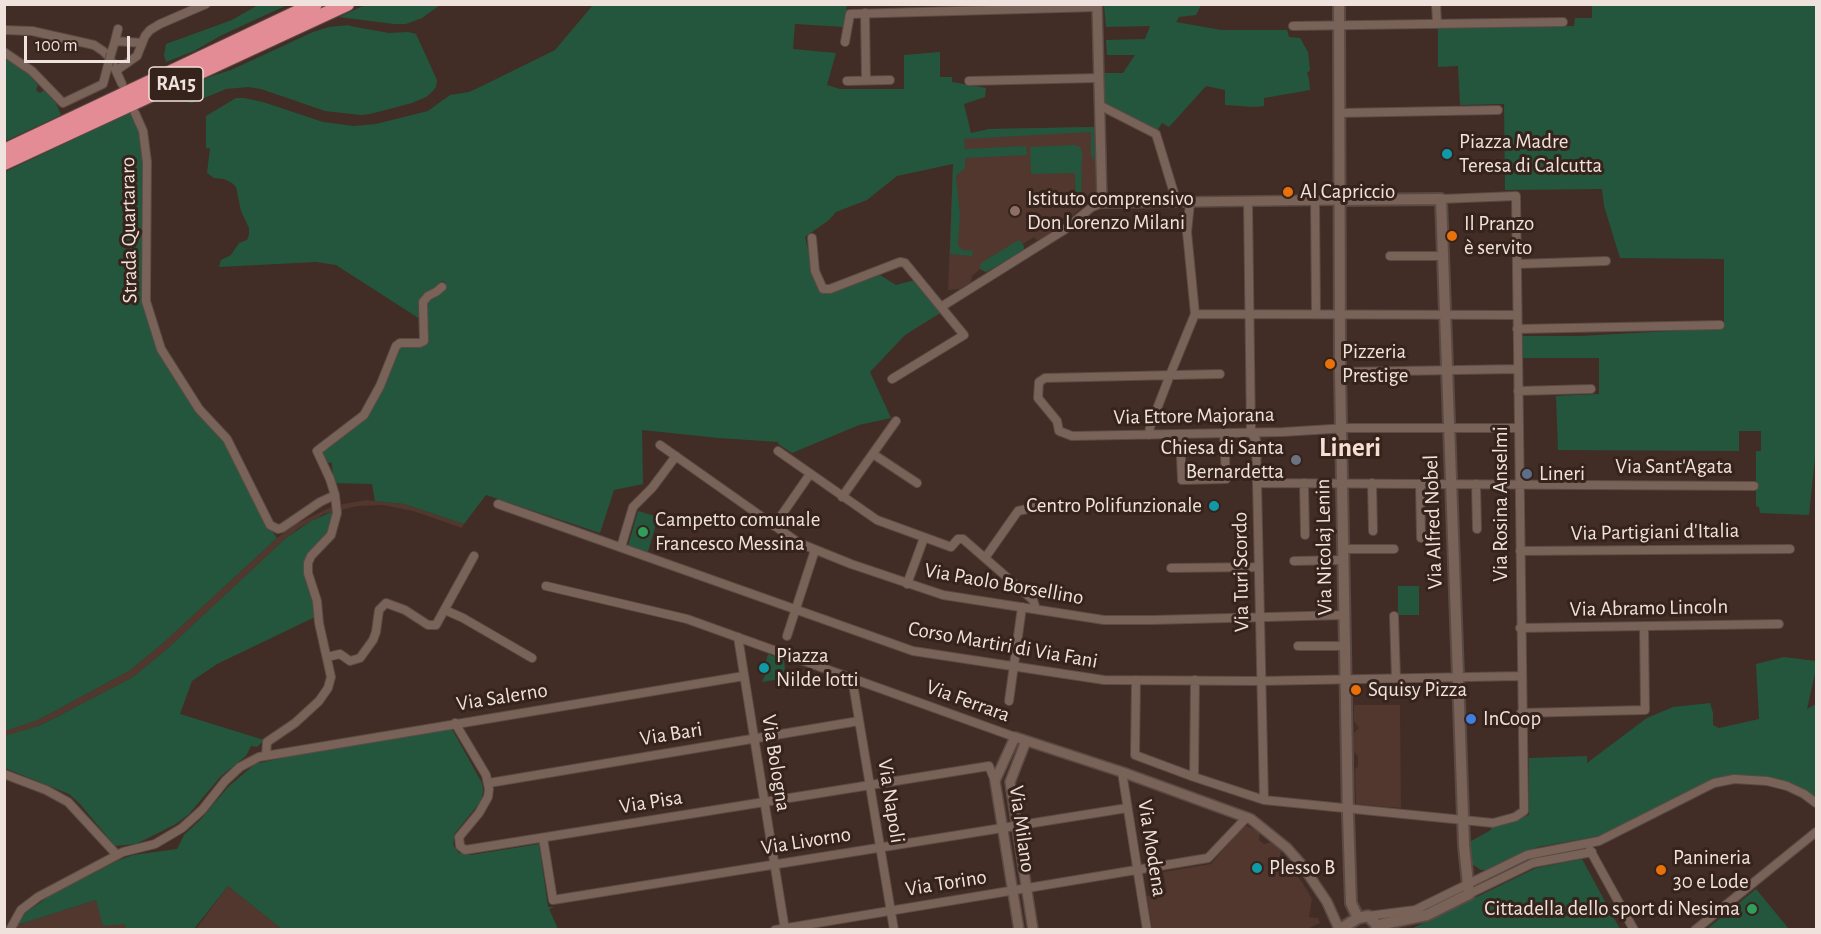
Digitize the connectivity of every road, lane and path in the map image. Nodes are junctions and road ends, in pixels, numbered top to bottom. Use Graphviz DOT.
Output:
graph roads {
  1 [pos="206,4"];
  2 [pos="315,4"];
  3 [pos="347,4"];
  4 [pos="1339,4"];
  5 [pos="1436,4"];
  6 [pos="1097,6"];
  7 [pos="865,13"];
  8 [pos="1563,22"];
  9 [pos="1437,24"];
  10 [pos="1293,26"];
  11 [pos="1339,26"];
  12 [pos="118,29"];
  13 [pos="4,30"];
  14 [pos="115,41"];
  15 [pos="845,42"];
  16 [pos="142,43"];
  17 [pos="4,52"];
  18 [pos="117,70"];
  19 [pos="1098,78"];
  20 [pos="866,80"];
  21 [pos="890,80"];
  22 [pos="847,81"];
  23 [pos="969,81"];
  24 [pos="122,84"];
  25 [pos="1099,105"];
  26 [pos="1498,110"];
  27 [pos="135,113"];
  28 [pos="1339,113"];
  29 [pos="4,151"];
  30 [pos="4,163"];
  31 [pos="1441,199"];
  32 [pos="1315,200"];
  33 [pos="1339,200"];
  34 [pos="1248,202"];
  35 [pos="1102,203"];
  36 [pos="1177,203"];
  37 [pos="1190,203"];
  38 [pos="812,238"];
  39 [pos="1390,256"];
  40 [pos="1443,256"];
  41 [pos="1606,261"];
  42 [pos="1517,264"];
  43 [pos="441,287"];
  44 [pos="941,307"];
  45 [pos="1196,314"];
  46 [pos="1249,314"];
  47 [pos="1316,314"];
  48 [pos="1340,314"];
  49 [pos="1445,315"];
  50 [pos="1517,315"];
  51 [pos="1720,325"];
  52 [pos="1517,329"];
  53 [pos="1518,369"];
  54 [pos="1447,370"];
  55 [pos="1340,372"];
  56 [pos="1220,374"];
  57 [pos="1170,375"];
  58 [pos="892,379"];
  59 [pos="1590,389"];
  60 [pos="1518,391"];
  61 [pos="896,421"];
  62 [pos="1449,428"];
  63 [pos="1519,428"];
  64 [pos="1341,429"];
  65 [pos="1224,433"];
  66 [pos="1251,433"];
  67 [pos="1180,434"];
  68 [pos="1149,435"];
  69 [pos="660,445"];
  70 [pos="778,451"];
  71 [pos="873,454"];
  72 [pos="676,456"];
  73 [pos="810,474"];
  74 [pos="917,483"];
  75 [pos="1257,483"];
  76 [pos="1304,483"];
  77 [pos="1342,483"];
  78 [pos="1372,483"];
  79 [pos="1420,484"];
  80 [pos="1451,484"];
  81 [pos="1476,484"];
  82 [pos="1519,484"];
  83 [pos="1754,486"];
  84 [pos="335,495"];
  85 [pos="842,497"];
  86 [pos="498,504"];
  87 [pos="1050,504"];
  88 [pos="774,526"];
  89 [pos="1478,529"];
  90 [pos="1373,531"];
  91 [pos="1305,535"];
  92 [pos="924,538"];
  93 [pos="1420,538"];
  94 [pos="621,547"];
  95 [pos="1394,549"];
  96 [pos="1790,549"];
  97 [pos="815,550"];
  98 [pos="1520,551"];
  99 [pos="1344,555"];
  100 [pos="474,556"];
  101 [pos="985,558"];
  102 [pos="1294,561"];
  103 [pos="1258,567"];
  104 [pos="1171,568"];
  105 [pos="907,584"];
  106 [pos="546,586"];
  107 [pos="1022,607"];
  108 [pos="1036,609"];
  109 [pos="445,610"];
  110 [pos="796,610"];
  111 [pos="1345,615"];
  112 [pos="1394,616"];
  113 [pos="1259,617"];
  114 [pos="1779,624"];
  115 [pos="1644,626"];
  116 [pos="1520,627"];
  117 [pos="787,636"];
  118 [pos="738,638"];
  119 [pos="1298,646"];
  120 [pos="1346,646"];
  121 [pos="327,657"];
  122 [pos="532,658"];
  123 [pos="1014,665"];
  124 [pos="744,676"];
  125 [pos="1521,676"];
  126 [pos="1458,677"];
  127 [pos="852,678"];
  128 [pos="1396,678"];
  129 [pos="1347,679"];
  130 [pos="1136,680"];
  131 [pos="1196,680"];
  132 [pos="1260,681"];
  133 [pos="1009,701"];
  134 [pos="1521,713"];
  135 [pos="859,721"];
  136 [pos="455,723"];
  137 [pos="1015,737"];
  138 [pos="754,738"];
  139 [pos="1026,741"];
  140 [pos="266,755"];
  141 [pos="1122,772"];
  142 [pos="4,774"];
  143 [pos="1194,777"];
  144 [pos="995,781"];
  145 [pos="489,783"];
  146 [pos="870,784"];
  147 [pos="1264,800"];
  148 [pos="764,802"];
  149 [pos="1816,803"];
  150 [pos="1127,808"];
  151 [pos="1348,808"];
  152 [pos="1247,817"];
  153 [pos="1463,820"];
  154 [pos="1017,826"];
  155 [pos="1002,828"];
  156 [pos="1816,832"];
  157 [pos="543,838"];
  158 [pos="1586,843"];
  159 [pos="880,848"];
  160 [pos="1592,852"];
  161 [pos="117,855"];
  162 [pos="774,864"];
  163 [pos="1138,869"];
  164 [pos="1027,888"];
  165 [pos="1468,889"];
  166 [pos="1012,890"];
  167 [pos="891,910"];
  168 [pos="1360,914"];
  169 [pos="785,929"];
  170 [pos="1339,929"];
  171 [pos="10,930"];
  172 [pos="775,930"];
  173 [pos="894,930"];
  174 [pos="1019,930"];
  175 [pos="1033,930"];
  176 [pos="1148,930"];
  177 [pos="1377,930"];
  178 [pos="1634,930"];
  179 [pos="1695,930"];
  1 -- 16 [label="street"];
  2 -- 29 [label="highway, RA15"];
  3 -- 30 [label="highway, RA15"];
  4 -- 11 [label="main road, Via Nicolaj Lenin"];
  5 -- 9 [label="street"];
  6 -- 7 [label="street"];
  6 -- 19 [label="street"];
  7 -- 15 [label="street"];
  7 -- 20 [label="street"];
  8 -- 9 [label="street"];
  9 -- 11 [label="street"];
  10 -- 11 [label="street"];
  11 -- 28 [label="main road, Via Nicolaj Lenin"];
  12 -- 14 [label="street"];
  13 -- 18 [label="street"];
  14 -- 16 [label="street"];
  14 -- 17 [label="street, bridge"];
  16 -- 18 [label="street"];
  18 -- 24 [label="street"];
  19 -- 23 [label="street"];
  19 -- 25 [label="street"];
  20 -- 21 [label="street"];
  20 -- 22 [label="street"];
  25 -- 35 [label="street"];
  25 -- 36 [label="street"];
  26 -- 28 [label="street"];
  27 -- 84 [label="street, Strada Quartararo"];
  28 -- 33 [label="main road, Via Nicolaj Lenin"];
  31 -- 33 [label="main road"];
  31 -- 40 [label="main road, Via Alfred Nobel"];
  31 -- 42 [label="street, Via Rosina Anselmi"];
  32 -- 33 [label="street"];
  32 -- 34 [label="street"];
  32 -- 47 [label="street"];
  33 -- 48 [label="main road, Via Nicolaj Lenin"];
  34 -- 37 [label="street"];
  34 -- 46 [label="street, Via Turi Scordo"];
  35 -- 36 [label="street"];
  35 -- 44 [label="street"];
  36 -- 37 [label="street"];
  37 -- 45 [label="street"];
  38 -- 44 [label="street"];
  39 -- 40 [label="street"];
  40 -- 49 [label="main road, Via Alfred Nobel"];
  41 -- 42 [label="street"];
  42 -- 50 [label="street, Via Rosina Anselmi"];
  43 -- 84 [label="street"];
  44 -- 58 [label="street"];
  45 -- 46 [label="street"];
  45 -- 57 [label="street"];
  46 -- 47 [label="street"];
  46 -- 66 [label="street, Via Turi Scordo"];
  47 -- 48 [label="street"];
  48 -- 49 [label="street"];
  48 -- 55 [label="main road, Via Nicolaj Lenin"];
  49 -- 50 [label="street"];
  49 -- 54 [label="main road, Via Alfred Nobel"];
  50 -- 52 [label="street, Via Rosina Anselmi"];
  51 -- 52 [label="street"];
  52 -- 53 [label="street, Via Rosina Anselmi"];
  53 -- 54 [label="street"];
  53 -- 60 [label="street, Via Rosina Anselmi"];
  54 -- 55 [label="street"];
  54 -- 62 [label="main road, Via Alfred Nobel"];
  55 -- 64 [label="main road, Via Nicolaj Lenin"];
  56 -- 57 [label="street"];
  57 -- 68 [label="street"];
  57 -- 68 [label="street, Via Ettore Majorana"];
  59 -- 60 [label="street"];
  60 -- 63 [label="street, Via Rosina Anselmi"];
  61 -- 71 [label="street"];
  62 -- 63 [label="street, Via Ettore Majorana"];
  62 -- 64 [label="street, Via Ettore Majorana"];
  62 -- 80 [label="main road, Via Alfred Nobel"];
  63 -- 82 [label="street, Via Rosina Anselmi"];
  64 -- 66 [label="street, Via Ettore Majorana"];
  64 -- 77 [label="main road, Via Nicolaj Lenin"];
  65 -- 66 [label="street, Via Ettore Majorana"];
  65 -- 67 [label="street, Via Ettore Majorana"];
  65 -- 67 [label="street"];
  66 -- 75 [label="street, Via Turi Scordo"];
  67 -- 68 [label="street, Via Ettore Majorana"];
  69 -- 72 [label="street, Via Paolo Borsellino"];
  70 -- 73 [label="street"];
  71 -- 74 [label="street"];
  71 -- 85 [label="street"];
  72 -- 88 [label="street, Via Paolo Borsellino"];
  72 -- 94 [label="street"];
  73 -- 85 [label="street"];
  73 -- 88 [label="street"];
  75 -- 76 [label="street, Via Sant'Agata"];
  75 -- 103 [label="street, Via Turi Scordo"];
  76 -- 77 [label="street, Via Sant'Agata"];
  76 -- 91 [label="street"];
  77 -- 78 [label="street, Via Sant'Agata"];
  77 -- 99 [label="main road, Via Nicolaj Lenin"];
  78 -- 79 [label="street, Via Sant'Agata"];
  78 -- 90 [label="street"];
  79 -- 80 [label="street, Via Sant'Agata"];
  79 -- 93 [label="street"];
  80 -- 81 [label="street, Via Sant'Agata"];
  80 -- 126 [label="main road, Via Alfred Nobel"];
  81 -- 82 [label="street, Via Sant'Agata"];
  81 -- 89 [label="street"];
  82 -- 83 [label="street, Via Sant'Agata"];
  82 -- 98 [label="street, Via Rosina Anselmi"];
  84 -- 121 [label="street"];
  85 -- 92 [label="street"];
  86 -- 94 [label="street, Corso Martiri di Via Fani"];
  87 -- 101 [label="street"];
  88 -- 97 [label="street, Via Paolo Borsellino"];
  92 -- 101 [label="street"];
  92 -- 105 [label="street"];
  94 -- 110 [label="street, Corso Martiri di Via Fani"];
  95 -- 99 [label="street"];
  96 -- 98 [label="street, Via Partigiani d'Italia"];
  97 -- 105 [label="street, Via Paolo Borsellino"];
  97 -- 110 [label="street"];
  98 -- 116 [label="street, Via Rosina Anselmi"];
  99 -- 102 [label="street"];
  99 -- 111 [label="main road, Via Nicolaj Lenin"];
  100 -- 109 [label="street"];
  101 -- 108 [label="street"];
  103 -- 104 [label="street"];
  103 -- 113 [label="street, Via Turi Scordo"];
  105 -- 107 [label="street, Via Paolo Borsellino"];
  106 -- 118 [label="street, Via Ferrara"];
  107 -- 108 [label="street, Via Paolo Borsellino"];
  107 -- 123 [label="street"];
  108 -- 113 [label="street, Via Paolo Borsellino"];
  109 -- 121 [label="street"];
  109 -- 122 [label="street"];
  110 -- 117 [label="street"];
  110 -- 123 [label="street, Corso Martiri di Via Fani"];
  111 -- 113 [label="street, Via Paolo Borsellino"];
  111 -- 120 [label="main road, Via Nicolaj Lenin"];
  112 -- 128 [label="street"];
  113 -- 132 [label="street, Via Turi Scordo"];
  114 -- 115 [label="street, Via Abramo Lincoln"];
  115 -- 116 [label="street, Via Abramo Lincoln"];
  115 -- 134 [label="street"];
  116 -- 125 [label="street, Via Rosina Anselmi"];
  118 -- 124 [label="street, Via Bologna"];
  118 -- 127 [label="street, Via Ferrara"];
  119 -- 120 [label="street"];
  120 -- 129 [label="main road, Via Nicolaj Lenin"];
  121 -- 140 [label="street"];
  123 -- 130 [label="street, Corso Martiri di Via Fani"];
  123 -- 133 [label="street"];
  124 -- 136 [label="street, Via Salerno"];
  124 -- 138 [label="street, Via Bologna"];
  125 -- 126 [label="street, Corso Martiri di Via Fani"];
  125 -- 134 [label="street, Via Rosina Anselmi"];
  126 -- 128 [label="street, Corso Martiri di Via Fani"];
  126 -- 153 [label="main road, Via Alfred Nobel"];
  127 -- 135 [label="street, Via Napoli"];
  127 -- 137 [label="street, Via Ferrara"];
  128 -- 129 [label="street, Corso Martiri di Via Fani"];
  129 -- 132 [label="street, Corso Martiri di Via Fani"];
  129 -- 151 [label="main road, Via Nicolaj Lenin"];
  130 -- 131 [label="street, Corso Martiri di Via Fani"];
  130 -- 143 [label="street"];
  131 -- 132 [label="street, Corso Martiri di Via Fani"];
  131 -- 143 [label="street"];
  132 -- 147 [label="street, Via Turi Scordo"];
  134 -- 153 [label="street, Via Rosina Anselmi"];
  135 -- 138 [label="street, Via Bari"];
  135 -- 146 [label="street, Via Napoli"];
  136 -- 140 [label="street, Via Salerno"];
  136 -- 145 [label="street"];
  137 -- 139 [label="street, Via Ferrara"];
  137 -- 144 [label="street, Via Milano"];
  138 -- 145 [label="street, Via Bari"];
  138 -- 148 [label="street, Via Bologna"];
  139 -- 141 [label="street, Via Ferrara"];
  139 -- 154 [label="street, Via Milano"];
  140 -- 161 [label="street"];
  141 -- 150 [label="street, Via Modena"];
  141 -- 152 [label="street, Via Ferrara"];
  142 -- 161 [label="street"];
  143 -- 147 [label="street"];
  144 -- 146 [label="street, Via Pisa"];
  144 -- 155 [label="street, Via Milano"];
  145 -- 157 [label="street, Via Pisa"];
  146 -- 148 [label="street, Via Pisa"];
  146 -- 159 [label="street, Via Napoli"];
  147 -- 151 [label="street"];
  148 -- 157 [label="street, Via Pisa"];
  148 -- 162 [label="street, Via Bologna"];
  149 -- 158 [label="street"];
  150 -- 154 [label="street, Via Livorno"];
  150 -- 163 [label="street, Via Modena"];
  151 -- 153 [label="street"];
  151 -- 168 [label="main road, Via Nicolaj Lenin"];
  152 -- 163 [label="street, Via Torino"];
  152 -- 170 [label="street, Via Ferrara"];
  153 -- 165 [label="main road, Via Alfred Nobel"];
  154 -- 155 [label="street, Via Livorno"];
  154 -- 164 [label="street, Via Milano"];
  155 -- 159 [label="street, Via Livorno"];
  155 -- 166 [label="street, Via Milano"];
  156 -- 179 [label="street"];
  157 -- 162 [label="street, Via Livorno"];
  158 -- 160 [label="street"];
  158 -- 165 [label="street"];
  159 -- 162 [label="street, Via Livorno"];
  159 -- 167 [label="street, Via Napoli"];
  160 -- 165 [label="street"];
  160 -- 178 [label="street"];
  161 -- 171 [label="street"];
  162 -- 169 [label="street, Via Bologna"];
  163 -- 164 [label="street, Via Torino"];
  163 -- 176 [label="street, Via Modena"];
  164 -- 166 [label="street, Via Torino"];
  164 -- 175 [label="street, Via Milano"];
  165 -- 168 [label="street"];
  165 -- 177 [label="main road"];
  166 -- 167 [label="street, Via Torino"];
  166 -- 174 [label="street, Via Milano"];
  167 -- 169 [label="street, Via Torino"];
  167 -- 173 [label="street, Via Napoli"];
  168 -- 170 [label="main road"];
  168 -- 177 [label="main road"];
  169 -- 172 [label="street, Via Torino"];
}
